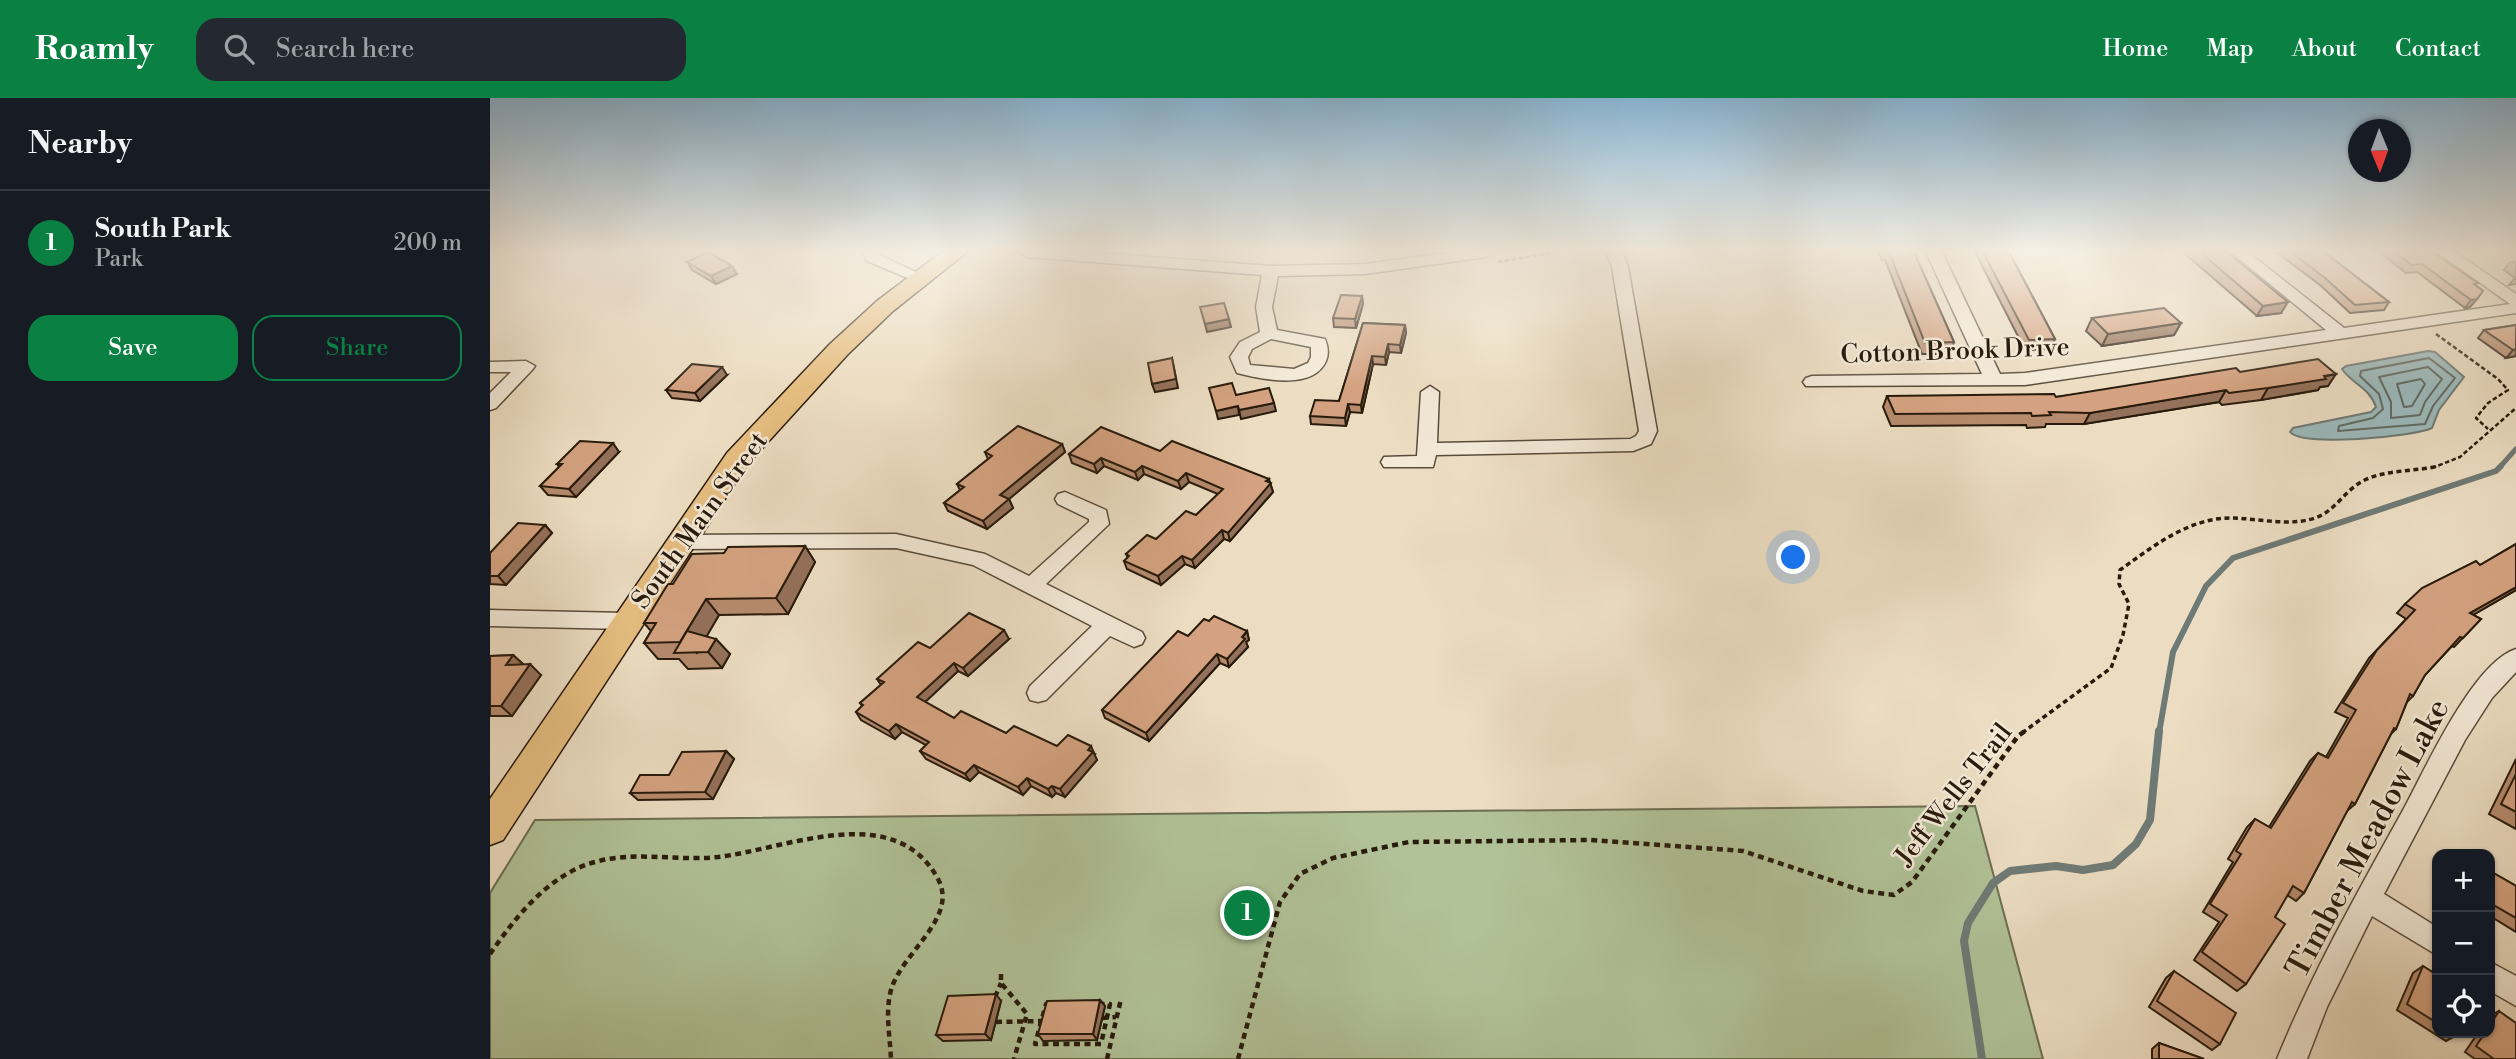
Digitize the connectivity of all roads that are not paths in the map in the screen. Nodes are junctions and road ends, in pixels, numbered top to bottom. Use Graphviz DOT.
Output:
graph roads {
  1 [pos="898,297"];
  2 [pos="1266,297"];
  3 [pos="1625,297"];
  4 [pos="1955,297"];
  5 [pos="2295,297"];
  6 [pos="2516,308"];
  7 [pos="1269,334"];
  8 [pos="2341,334"];
  9 [pos="490,367"];
  10 [pos="1994,380"];
  11 [pos="1812,382"];
  12 [pos="1430,392"];
  13 [pos="490,404"];
  14 [pos="1427,449"];
  15 [pos="1391,462"];
  16 [pos="1065,499"];
  17 [pos="681,542"];
  18 [pos="1031,586"];
  19 [pos="490,618"];
  20 [pos="626,621"];
  21 [pos="1108,624"];
  22 [pos="1134,638"];
  23 [pos="2516,658"];
  24 [pos="1038,693"];
  25 [pos="490,829"];
  26 [pos="2368,899"];
  27 [pos="2432,939"];
  28 [pos="2495,978"];
  29 [pos="2516,992"];
  30 [pos="2292,1059"];
  1 -- 17 [label="highway, South Main Street"];
  2 -- 7 [label="street"];
  3 -- 14 [label="street"];
  4 -- 10 [label="street"];
  5 -- 8 [label="street"];
  6 -- 8 [label="street, Cotton Brook Drive"];
  8 -- 10 [label="street, Cotton Brook Drive"];
  9 -- 13 [label="street"];
  10 -- 11 [label="street, Cotton Brook Drive"];
  12 -- 14 [label="street"];
  14 -- 15 [label="street"];
  16 -- 18 [label="street"];
  17 -- 18 [label="street"];
  17 -- 20 [label="highway, South Main Street"];
  18 -- 21 [label="street"];
  19 -- 20 [label="street"];
  20 -- 25 [label="highway, South Main Street"];
  21 -- 22 [label="street"];
  21 -- 24 [label="street"];
  23 -- 26 [label="street, Timber Meadow Lake"];
  26 -- 27 [label="street"];
  26 -- 30 [label="street, Timber Meadow Lake"];
  28 -- 29 [label="street"];
}
